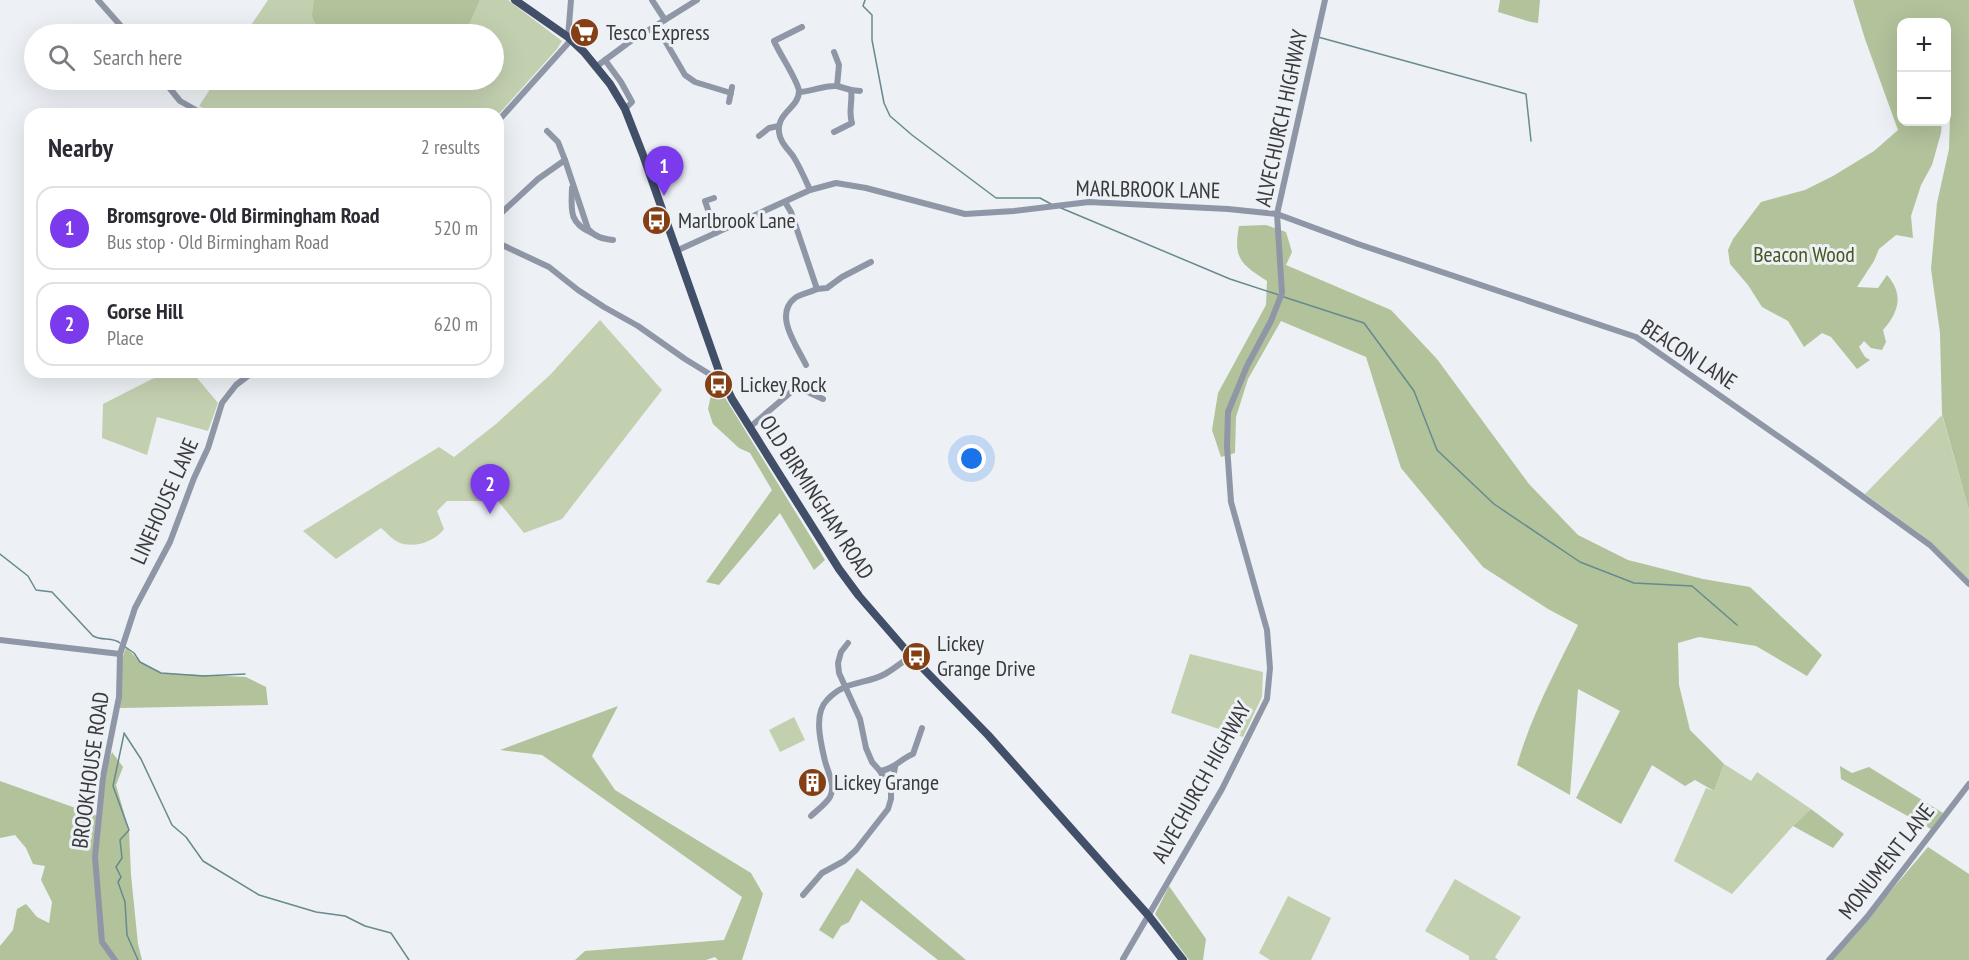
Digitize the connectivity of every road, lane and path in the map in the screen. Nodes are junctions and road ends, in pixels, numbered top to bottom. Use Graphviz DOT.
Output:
graph roads {
  1 [pos="98,0"];
  2 [pos="515,0"];
  3 [pos="571,0"];
  4 [pos="652,0"];
  5 [pos="697,0"];
  6 [pos="1325,0"];
  7 [pos="665,20"];
  8 [pos="119,24"];
  9 [pos="657,27"];
  10 [pos="797,27"];
  11 [pos="570,39"];
  12 [pos="774,41"];
  13 [pos="767,44"];
  14 [pos="834,52"];
  15 [pos="605,60"];
  16 [pos="597,66"];
  17 [pos="837,87"];
  18 [pos="171,90"];
  19 [pos="851,90"];
  20 [pos="860,91"];
  21 [pos="799,92"];
  22 [pos="729,102"];
  23 [pos="192,108"];
  24 [pos="625,109"];
  25 [pos="504,114"];
  26 [pos="779,126"];
  27 [pos="548,131"];
  28 [pos="834,132"];
  29 [pos="759,136"];
  30 [pos="565,160"];
  31 [pos="573,181"];
  32 [pos="810,190"];
  33 [pos="714,198"];
  34 [pos="785,202"];
  35 [pos="504,210"];
  36 [pos="1277,214"];
  37 [pos="716,233"];
  38 [pos="593,234"];
  39 [pos="613,240"];
  40 [pos="504,246"];
  41 [pos="676,251"];
  42 [pos="871,262"];
  43 [pos="818,289"];
  44 [pos="806,364"];
  45 [pos="720,374"];
  46 [pos="245,378"];
  47 [pos="823,399"];
  48 [pos="750,427"];
  49 [pos="1969,584"];
  50 [pos="0,640"];
  51 [pos="848,643"];
  52 [pos="120,654"];
  53 [pos="911,656"];
  54 [pos="846,685"];
  55 [pos="922,728"];
  56 [pos="918,738"];
  57 [pos="926,742"];
  58 [pos="895,766"];
  59 [pos="880,771"];
  60 [pos="1969,784"];
  61 [pos="891,790"];
  62 [pos="811,816"];
  63 [pos="803,895"];
  64 [pos="1148,915"];
  65 [pos="1122,959"];
  66 [pos="115,960"];
  67 [pos="1183,960"];
  68 [pos="1830,960"];
  1 -- 8 [label="street"];
  2 -- 11 [label="main road, OLD BIRMINGHAM ROAD"];
  3 -- 11 [label="street"];
  4 -- 7 [label="street"];
  5 -- 7 [label="street"];
  6 -- 36 [label="street, ALVECHURCH HIGHWAY"];
  7 -- 9 [label="street"];
  9 -- 15 [label="street"];
  9 -- 22 [label="street"];
  10 -- 12 [label="street"];
  11 -- 16 [label="main road, OLD BIRMINGHAM ROAD"];
  11 -- 25 [label="street"];
  12 -- 13 [label="street"];
  12 -- 21 [label="street"];
  14 -- 17 [label="street"];
  15 -- 16 [label="street"];
  15 -- 24 [label="street"];
  16 -- 24 [label="main road, OLD BIRMINGHAM ROAD"];
  17 -- 19 [label="street"];
  17 -- 21 [label="street"];
  18 -- 23 [label="street"];
  19 -- 20 [label="street"];
  19 -- 28 [label="street"];
  21 -- 26 [label="street"];
  24 -- 41 [label="main road, OLD BIRMINGHAM ROAD"];
  26 -- 29 [label="street"];
  26 -- 32 [label="street"];
  27 -- 30 [label="street"];
  30 -- 31 [label="street"];
  30 -- 35 [label="street"];
  31 -- 38 [label="street"];
  31 -- 38 [label="street"];
  32 -- 34 [label="street, MARLBROOK LANE"];
  32 -- 36 [label="street, MARLBROOK LANE"];
  33 -- 37 [label="street"];
  34 -- 37 [label="street, MARLBROOK LANE"];
  34 -- 43 [label="street"];
  36 -- 49 [label="street, BEACON LANE"];
  36 -- 64 [label="street, ALVECHURCH HIGHWAY"];
  37 -- 41 [label="street, MARLBROOK LANE"];
  38 -- 39 [label="street"];
  40 -- 45 [label="street"];
  41 -- 45 [label="main road, OLD BIRMINGHAM ROAD"];
  42 -- 43 [label="street"];
  43 -- 44 [label="street"];
  45 -- 48 [label="main road, OLD BIRMINGHAM ROAD"];
  46 -- 52 [label="street, LINEHOUSE LANE"];
  47 -- 48 [label="street"];
  48 -- 53 [label="main road, OLD BIRMINGHAM ROAD"];
  50 -- 52 [label="street"];
  51 -- 54 [label="street"];
  52 -- 66 [label="street, BROOKHOUSE ROAD"];
  53 -- 54 [label="street"];
  53 -- 64 [label="main road, OLD BIRMINGHAM ROAD"];
  54 -- 59 [label="street"];
  54 -- 62 [label="street"];
  55 -- 56 [label="street"];
  56 -- 57 [label="street"];
  56 -- 58 [label="street"];
  58 -- 59 [label="street"];
  58 -- 61 [label="street"];
  59 -- 61 [label="street"];
  60 -- 68 [label="street, MONUMENT LANE"];
  61 -- 63 [label="street"];
  64 -- 65 [label="street, ALVECHURCH HIGHWAY"];
  64 -- 67 [label="main road, OLD BIRMINGHAM ROAD"];
}
